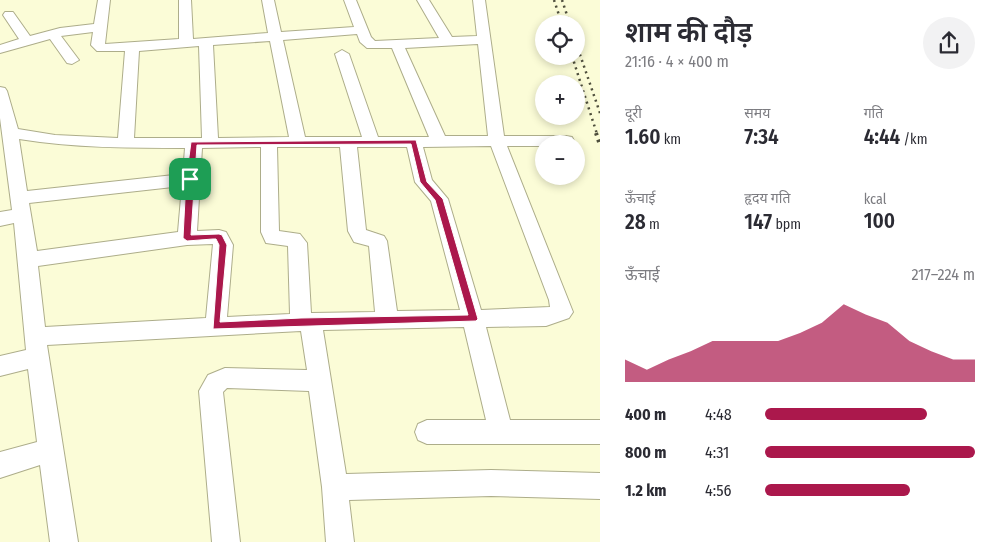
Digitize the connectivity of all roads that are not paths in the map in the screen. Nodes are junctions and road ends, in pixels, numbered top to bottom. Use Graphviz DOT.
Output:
graph roads {
  1 [pos="104,0"];
  2 [pos="185,0"];
  3 [pos="268,0"];
  4 [pos="350,0"];
  5 [pos="423,0"];
  6 [pos="479,0"];
  7 [pos="9,15"];
  8 [pos="100,27"];
  9 [pos="362,30"];
  10 [pos="52,34"];
  11 [pos="276,36"];
  12 [pos="482,40"];
  13 [pos="26,41"];
  14 [pos="206,41"];
  15 [pos="447,41"];
  16 [pos="186,42"];
  17 [pos="397,44"];
  18 [pos="132,47"];
  19 [pos="0,49"];
  20 [pos="342,54"];
  21 [pos="72,60"];
  22 [pos="0,91"];
  23 [pos="11,133"];
  24 [pos="497,141"];
  25 [pos="535,141"];
  26 [pos="298,142"];
  27 [pos="348,142"];
  28 [pos="372,142"];
  29 [pos="414,142"];
  30 [pos="439,142"];
  31 [pos="126,143"];
  32 [pos="202,143"];
  33 [pos="269,143"];
  34 [pos="190,179"];
  35 [pos="20,207"];
  36 [pos="0,218"];
  37 [pos="187,238"];
  38 [pos="28,260"];
  39 [pos="473,319"];
  40 [pos="387,320"];
  41 [pos="306,322"];
  42 [pos="216,326"];
  43 [pos="36,347"];
  44 [pos="0,366"];
  45 [pos="318,381"];
  46 [pos="427,432"];
  47 [pos="501,432"];
  48 [pos="600,432"];
  49 [pos="51,450"];
  50 [pos="0,465"];
  51 [pos="600,486"];
  52 [pos="335,487"];
  53 [pos="64,542"];
  54 [pos="226,542"];
  55 [pos="340,542"];
  1 -- 8 [label="street"];
  2 -- 16 [label="street"];
  3 -- 11 [label="street"];
  4 -- 9 [label="street"];
  5 -- 15 [label="street"];
  6 -- 12 [label="street"];
  7 -- 13 [label="street"];
  8 -- 10 [label="street"];
  8 -- 18 [label="street"];
  9 -- 11 [label="street"];
  9 -- 17 [label="street"];
  10 -- 13 [label="street"];
  10 -- 21 [label="street"];
  11 -- 14 [label="street"];
  11 -- 26 [label="street"];
  12 -- 15 [label="street"];
  12 -- 24 [label="street"];
  13 -- 19 [label="street"];
  14 -- 16 [label="street"];
  14 -- 32 [label="street"];
  15 -- 17 [label="street"];
  16 -- 18 [label="street"];
  17 -- 30 [label="street"];
  18 -- 31 [label="street"];
  20 -- 28 [label="street"];
  22 -- 23 [label="street"];
  23 -- 31 [label="street"];
  23 -- 35 [label="street"];
  24 -- 25 [label="street"];
  24 -- 30 [label="street"];
  24 -- 39 [label="street"];
  26 -- 27 [label="street"];
  26 -- 33 [label="street"];
  27 -- 28 [label="street"];
  27 -- 40 [label="street"];
  28 -- 29 [label="street"];
  29 -- 30 [label="street"];
  29 -- 39 [label="street"];
  31 -- 32 [label="street"];
  32 -- 33 [label="street"];
  32 -- 34 [label="street"];
  33 -- 41 [label="street"];
  34 -- 35 [label="street"];
  34 -- 37 [label="street"];
  35 -- 36 [label="street"];
  35 -- 38 [label="street"];
  37 -- 38 [label="street"];
  37 -- 42 [label="street"];
  38 -- 43 [label="street"];
  39 -- 40 [label="street"];
  39 -- 47 [label="street"];
  40 -- 41 [label="street"];
  41 -- 42 [label="street"];
  41 -- 45 [label="street"];
  42 -- 43 [label="street"];
  43 -- 44 [label="street"];
  43 -- 49 [label="street"];
  45 -- 52 [label="street"];
  45 -- 54 [label="street"];
  46 -- 47 [label="street"];
  47 -- 48 [label="street"];
  49 -- 50 [label="street"];
  49 -- 53 [label="street"];
  51 -- 52 [label="street"];
  52 -- 55 [label="street"];
}
